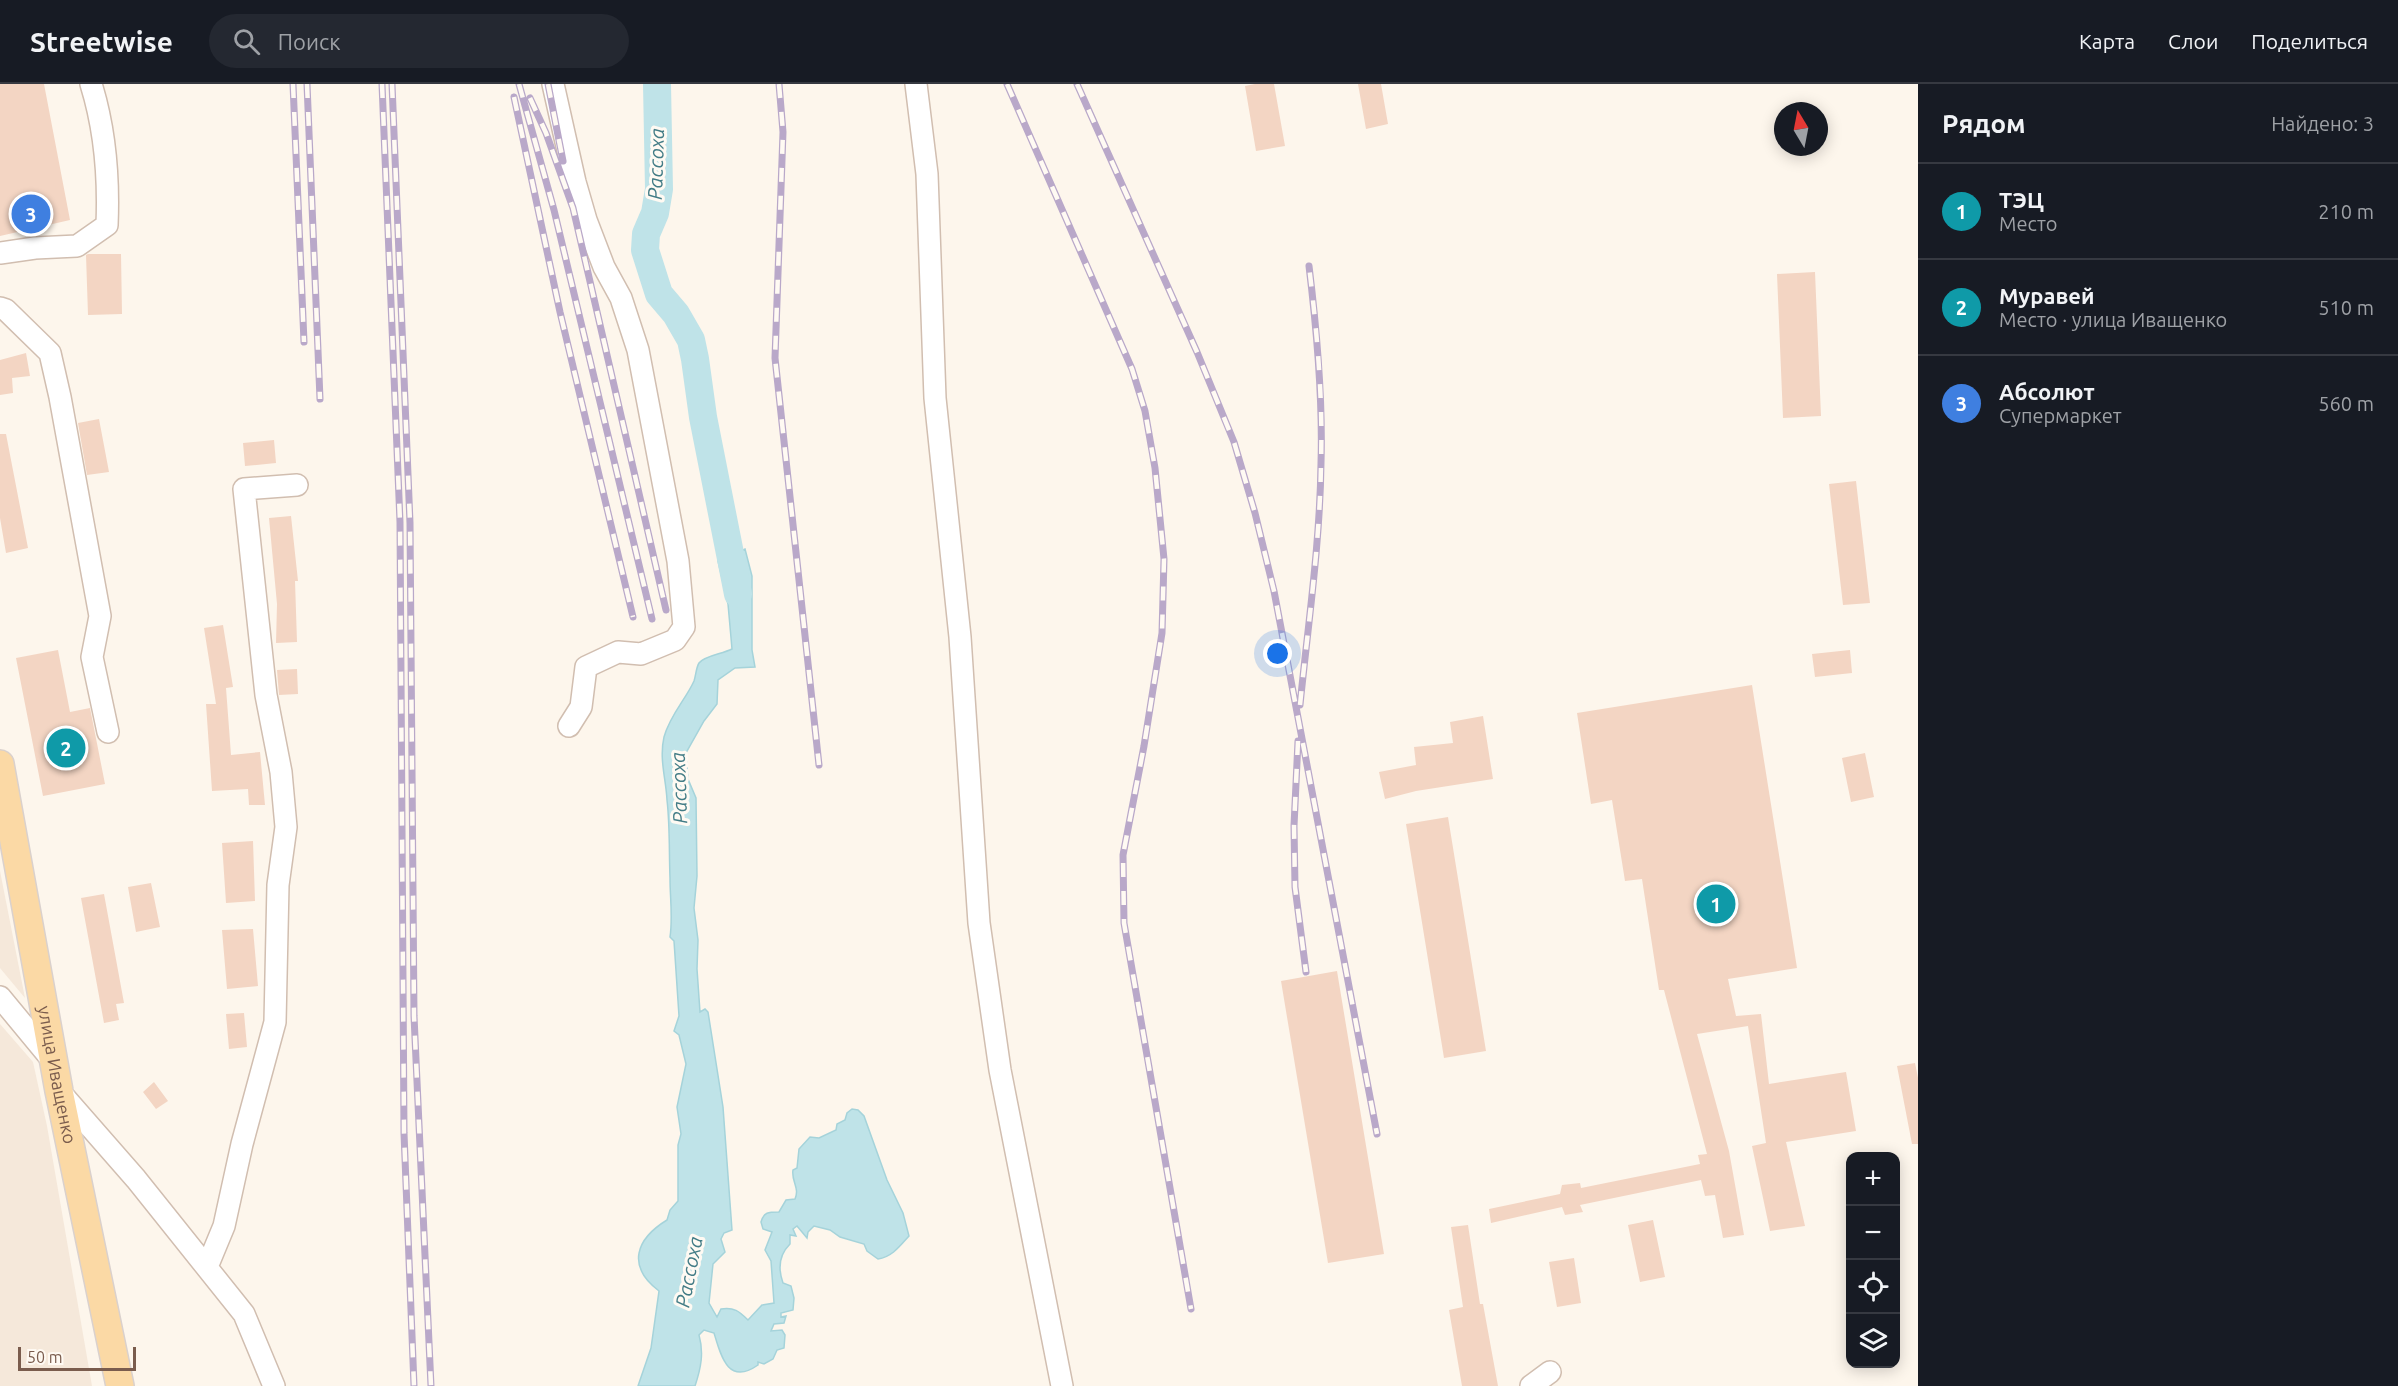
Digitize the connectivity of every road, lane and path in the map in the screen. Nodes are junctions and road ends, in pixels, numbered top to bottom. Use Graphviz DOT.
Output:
graph roads {
  1 [pos="91,84"];
  2 [pos="553,84"];
  3 [pos="916,84"];
  4 [pos="0,253"];
  5 [pos="0,308"];
  6 [pos="297,485"];
  7 [pos="569,726"];
  8 [pos="108,732"];
  9 [pos="0,764"];
  10 [pos="8,858"];
  11 [pos="0,997"];
  12 [pos="54,1062"];
  13 [pos="59,1091"];
  14 [pos="207,1267"];
  15 [pos="1550,1372"];
  16 [pos="120,1386"];
  17 [pos="274,1386"];
  18 [pos="1062,1386"];
  19 [pos="1531,1386"];
  1 -- 4 [label="street"];
  2 -- 7 [label="street"];
  3 -- 18 [label="street"];
  5 -- 8 [label="street"];
  6 -- 14 [label="street"];
  9 -- 10 [label="main road, улица Иващенко"];
  10 -- 12 [label="main road, улица Иващенко"];
  11 -- 12 [label="street"];
  12 -- 13 [label="main road, улица Иващенко"];
  13 -- 14 [label="street"];
  13 -- 16 [label="main road, улица Иващенко"];
  14 -- 17 [label="street"];
  15 -- 19 [label="street"];
}
